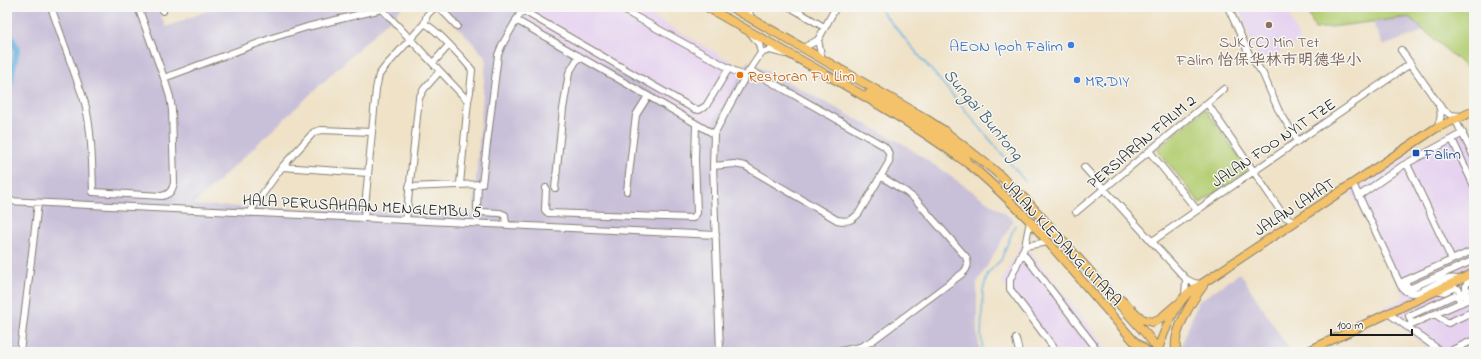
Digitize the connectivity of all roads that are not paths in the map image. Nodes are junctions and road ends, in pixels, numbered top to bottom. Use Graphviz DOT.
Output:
graph roads {
  1 [pos="51,7"];
  2 [pos="138,7"];
  3 [pos="618,7"];
  4 [pos="707,7"];
  5 [pos="731,7"];
  6 [pos="748,7"];
  7 [pos="790,7"];
  8 [pos="836,7"];
  9 [pos="1228,7"];
  10 [pos="383,8"];
  11 [pos="523,8"];
  12 [pos="751,19"];
  13 [pos="516,20"];
  14 [pos="424,24"];
  15 [pos="457,26"];
  16 [pos="824,27"];
  17 [pos="748,31"];
  18 [pos="410,39"];
  19 [pos="818,40"];
  20 [pos="767,41"];
  21 [pos="449,45"];
  22 [pos="803,48"];
  23 [pos="1401,50"];
  24 [pos="761,52"];
  25 [pos="578,56"];
  26 [pos="795,57"];
  27 [pos="822,59"];
  28 [pos="433,63"];
  29 [pos="1410,64"];
  30 [pos="729,68"];
  31 [pos="750,70"];
  32 [pos="440,71"];
  33 [pos="164,78"];
  34 [pos="745,78"];
  35 [pos="1224,89"];
  36 [pos="648,96"];
  37 [pos="468,101"];
  38 [pos="1207,103"];
  39 [pos="1438,105"];
  40 [pos="1474,111"];
  41 [pos="1458,117"];
  42 [pos="696,125"];
  43 [pos="1436,128"];
  44 [pos="372,132"];
  45 [pos="1463,133"];
  46 [pos="714,134"];
  47 [pos="1452,138"];
  48 [pos="1298,141"];
  49 [pos="1149,151"];
  50 [pos="1474,157"];
  51 [pos="1407,164"];
  52 [pos="713,166"];
  53 [pos="282,167"];
  54 [pos="1084,167"];
  55 [pos="1254,172"];
  56 [pos="368,173"];
  57 [pos="882,177"];
  58 [pos="990,183"];
  59 [pos="460,184"];
  60 [pos="478,184"];
  61 [pos="1352,184"];
  62 [pos="1474,186"];
  63 [pos="409,187"];
  64 [pos="546,188"];
  65 [pos="555,188"];
  66 [pos="1104,189"];
  67 [pos="627,191"];
  68 [pos="1359,196"];
  69 [pos="7,202"];
  70 [pos="38,203"];
  71 [pos="1197,210"];
  72 [pos="1076,212"];
  73 [pos="249,213"];
  74 [pos="605,215"];
  75 [pos="1284,216"];
  76 [pos="364,218"];
  77 [pos="406,220"];
  78 [pos="1030,221"];
  79 [pos="1295,222"];
  80 [pos="506,225"];
  81 [pos="604,229"];
  82 [pos="1284,229"];
  83 [pos="716,235"];
  84 [pos="1048,242"];
  85 [pos="1151,242"];
  86 [pos="1023,249"];
  87 [pos="1474,250"];
  88 [pos="1452,260"];
  89 [pos="1474,260"];
  90 [pos="1474,273"];
  91 [pos="1474,278"];
  92 [pos="1186,279"];
  93 [pos="1208,279"];
  94 [pos="1461,279"];
  95 [pos="1403,283"];
  96 [pos="1200,284"];
  97 [pos="1474,287"];
  98 [pos="1438,290"];
  99 [pos="1109,292"];
  100 [pos="1472,297"];
  101 [pos="1183,298"];
  102 [pos="1461,303"];
  103 [pos="1122,308"];
  104 [pos="1474,311"];
  105 [pos="1388,313"];
  106 [pos="1435,314"];
  107 [pos="1410,325"];
  108 [pos="1016,339"];
  109 [pos="1133,340"];
  110 [pos="1474,340"];
  111 [pos="1158,351"];
  112 [pos="20,352"];
  113 [pos="720,352"];
  114 [pos="836,352"];
  115 [pos="1019,352"];
  116 [pos="1057,352"];
  117 [pos="1099,352"];
  118 [pos="1138,352"];
  119 [pos="1148,352"];
  120 [pos="1177,352"];
  121 [pos="1306,352"];
  122 [pos="1442,352"];
  123 [pos="1448,352"];
  1 -- 33 [label="street"];
  2 -- 33 [label="street"];
  3 -- 30 [label="street"];
  4 -- 17 [label="main road, JALAN KLEDANG UTARA"];
  5 -- 12 [label="main road, JALAN KLEDANG UTARA"];
  6 -- 12 [label="street"];
  7 -- 16 [label="street"];
  8 -- 16 [label="street"];
  9 -- 48 [label="street"];
  10 -- 18 [label="street"];
  10 -- 33 [label="street"];
  11 -- 13 [label="street"];
  11 -- 30 [label="street"];
  12 -- 22 [label="main road, JALAN KLEDANG UTARA"];
  13 -- 25 [label="street"];
  13 -- 60 [label="street"];
  14 -- 15 [label="street"];
  14 -- 18 [label="street"];
  14 -- 21 [label="street"];
  16 -- 19 [label="street"];
  17 -- 20 [label="main road, JALAN KLEDANG UTARA"];
  17 -- 24 [label="street"];
  18 -- 28 [label="street"];
  18 -- 44 [label="street"];
  19 -- 22 [label="street"];
  19 -- 27 [label="street"];
  20 -- 26 [label="main road, JALAN KLEDANG UTARA"];
  20 -- 58 [label="main road"];
  21 -- 28 [label="street"];
  21 -- 37 [label="street"];
  22 -- 27 [label="main road, JALAN KLEDANG UTARA"];
  23 -- 29 [label="street"];
  24 -- 26 [label="street"];
  24 -- 31 [label="street"];
  25 -- 36 [label="street"];
  25 -- 65 [label="street"];
  26 -- 58 [label="main road, JALAN KLEDANG UTARA"];
  27 -- 99 [label="main road, JALAN KLEDANG UTARA"];
  28 -- 32 [label="street"];
  29 -- 39 [label="street"];
  29 -- 48 [label="street, JALAN FOO NYIT TZE"];
  30 -- 34 [label="street"];
  31 -- 34 [label="street"];
  31 -- 57 [label="street"];
  32 -- 37 [label="street"];
  32 -- 63 [label="street"];
  34 -- 46 [label="street"];
  35 -- 38 [label="street, PERSIARAN FALIM 2"];
  36 -- 42 [label="street"];
  36 -- 67 [label="street"];
  37 -- 59 [label="street"];
  38 -- 49 [label="street, PERSIARAN FALIM 2"];
  38 -- 55 [label="street"];
  39 -- 41 [label="street"];
  39 -- 43 [label="street"];
  40 -- 41 [label="main road, JALAN LAHAT"];
  41 -- 43 [label="main road, JALAN LAHAT"];
  41 -- 45 [label="street"];
  42 -- 46 [label="street"];
  42 -- 74 [label="street"];
  43 -- 61 [label="main road, JALAN LAHAT"];
  44 -- 53 [label="street"];
  44 -- 56 [label="street"];
  45 -- 47 [label="street"];
  45 -- 50 [label="street"];
  46 -- 52 [label="street"];
  47 -- 51 [label="street"];
  47 -- 62 [label="street"];
  48 -- 55 [label="street, JALAN FOO NYIT TZE"];
  49 -- 66 [label="street, PERSIARAN FALIM 2"];
  49 -- 71 [label="street"];
  51 -- 68 [label="street"];
  51 -- 88 [label="street"];
  52 -- 57 [label="street"];
  52 -- 83 [label="street"];
  53 -- 56 [label="street"];
  53 -- 73 [label="street"];
  54 -- 66 [label="street"];
  55 -- 71 [label="street, JALAN FOO NYIT TZE"];
  55 -- 75 [label="street"];
  56 -- 76 [label="street"];
  57 -- 114 [label="street"];
  58 -- 78 [label="main road, JALAN KLEDANG UTARA"];
  59 -- 60 [label="street"];
  59 -- 63 [label="street"];
  60 -- 80 [label="street"];
  61 -- 68 [label="street"];
  61 -- 79 [label="main road, JALAN LAHAT"];
  63 -- 77 [label="street"];
  64 -- 74 [label="street"];
  66 -- 72 [label="street, PERSIARAN FALIM 2"];
  66 -- 85 [label="street"];
  68 -- 95 [label="street"];
  69 -- 70 [label="street, HALA PERUSAHAAN MENGLEMBU 5"];
  70 -- 73 [label="street, HALA PERUSAHAAN MENGLEMBU 5"];
  70 -- 112 [label="street"];
  71 -- 85 [label="street, JALAN FOO NYIT TZE"];
  73 -- 76 [label="street, HALA PERUSAHAAN MENGLEMBU 5"];
  74 -- 81 [label="street"];
  75 -- 79 [label="street"];
  75 -- 82 [label="street"];
  76 -- 77 [label="street, HALA PERUSAHAAN MENGLEMBU 5"];
  77 -- 80 [label="street, HALA PERUSAHAAN MENGLEMBU 5"];
  78 -- 84 [label="main road, JALAN KLEDANG UTARA"];
  78 -- 86 [label="street"];
  79 -- 82 [label="main road, JALAN LAHAT"];
  80 -- 81 [label="street, HALA PERUSAHAAN MENGLEMBU 5"];
  81 -- 83 [label="street, HALA PERUSAHAAN MENGLEMBU 5"];
  82 -- 93 [label="main road, JALAN LAHAT"];
  83 -- 113 [label="street"];
  84 -- 86 [label="street"];
  84 -- 109 [label="main road, JALAN KLEDANG UTARA"];
  85 -- 92 [label="street"];
  86 -- 116 [label="street"];
  86 -- 117 [label="street"];
  87 -- 88 [label="street"];
  88 -- 95 [label="street"];
  89 -- 95 [label="street"];
  90 -- 94 [label="main road"];
  91 -- 100 [label="street"];
  92 -- 96 [label="street"];
  92 -- 101 [label="street"];
  93 -- 96 [label="main road, JALAN LAHAT"];
  93 -- 120 [label="main road"];
  94 -- 95 [label="street"];
  94 -- 98 [label="main road"];
  96 -- 101 [label="main road, JALAN LAHAT"];
  97 -- 100 [label="street"];
  98 -- 100 [label="street"];
  98 -- 105 [label="main road"];
  99 -- 101 [label="main road"];
  99 -- 103 [label="main road, JALAN KLEDANG UTARA"];
  100 -- 102 [label="street"];
  101 -- 111 [label="main road, JALAN LAHAT"];
  102 -- 106 [label="street"];
  102 -- 107 [label="street"];
  103 -- 109 [label="main road"];
  103 -- 111 [label="main road, JALAN KLEDANG UTARA"];
  104 -- 106 [label="street"];
  105 -- 107 [label="street"];
  105 -- 121 [label="main road"];
  106 -- 107 [label="street"];
  107 -- 122 [label="street"];
  108 -- 115 [label="street"];
  109 -- 118 [label="main road"];
  109 -- 119 [label="main road, JALAN KLEDANG UTARA"];
  110 -- 123 [label="street"];
}
